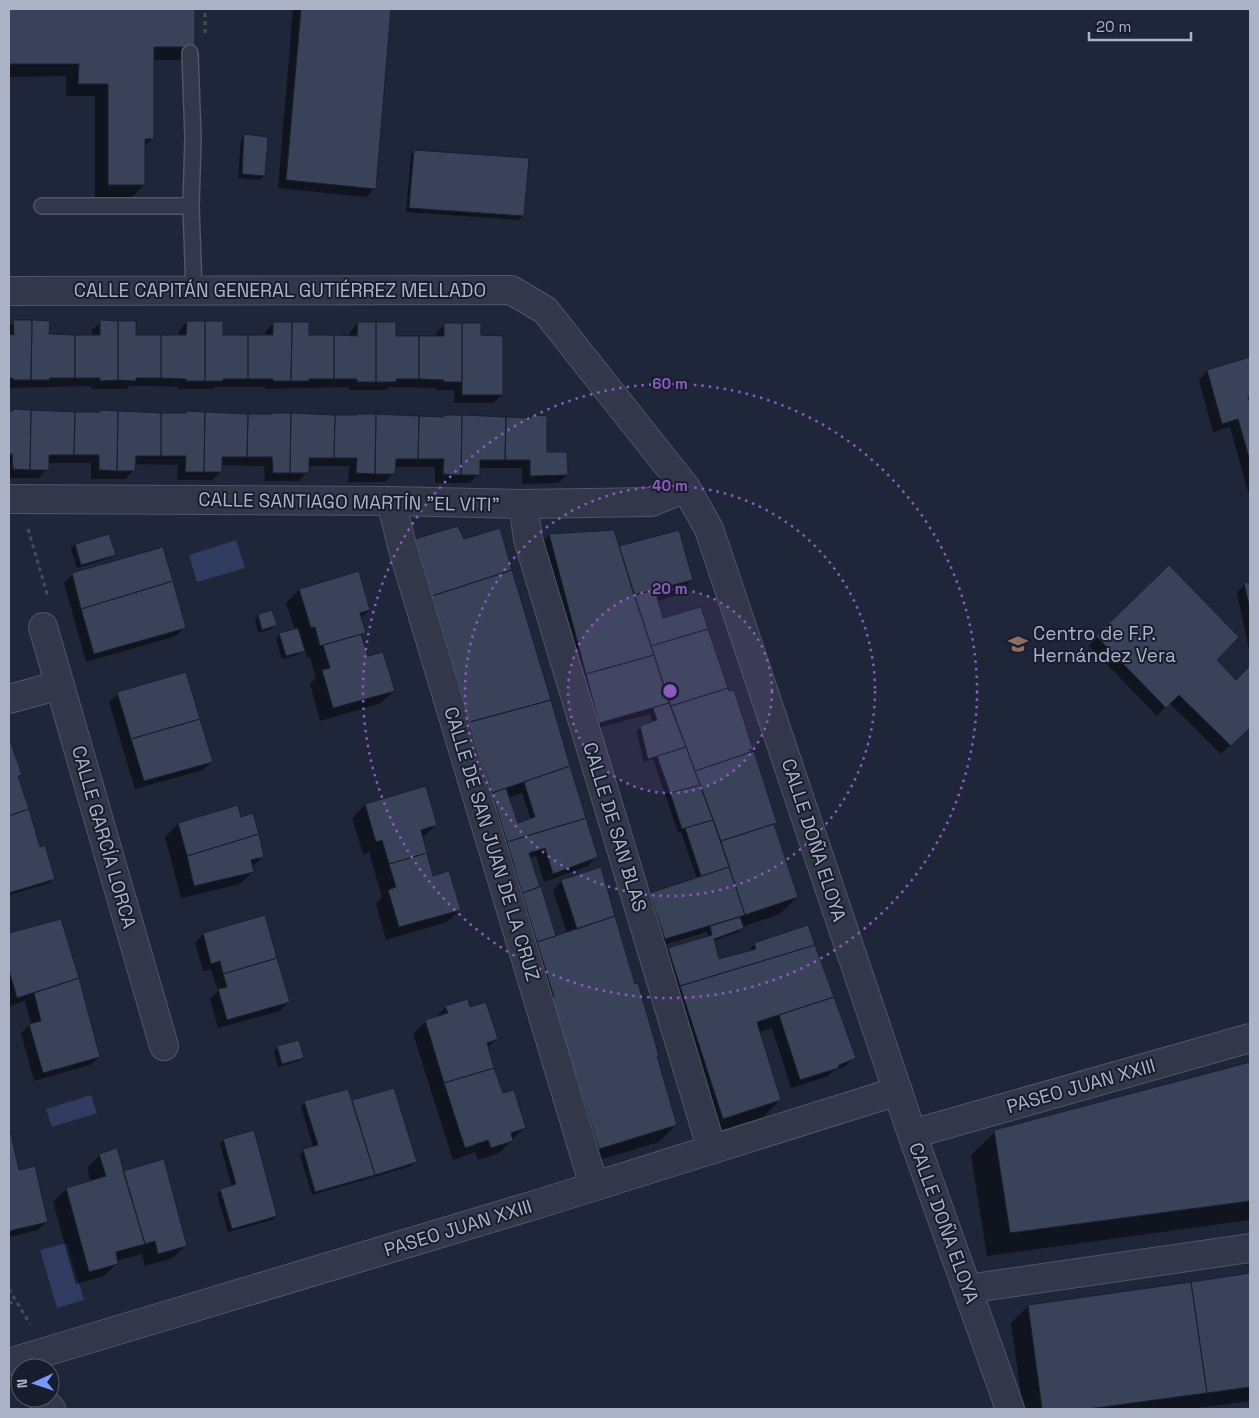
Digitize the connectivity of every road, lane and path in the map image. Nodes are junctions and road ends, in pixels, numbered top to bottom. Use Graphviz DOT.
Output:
graph roads {
  1 [pos="190,54"];
  2 [pos="42,206"];
  3 [pos="191,206"];
  4 [pos="9,291"];
  5 [pos="194,291"];
  6 [pos="545,310"];
  7 [pos="686,488"];
  8 [pos="16,499"];
  9 [pos="391,501"];
  10 [pos="523,504"];
  11 [pos="43,627"];
  12 [pos="60,685"];
  13 [pos="9,699"];
  14 [pos="1250,1038"];
  15 [pos="164,1046"];
  16 [pos="898,1091"];
  17 [pos="912,1134"];
  18 [pos="712,1150"];
  19 [pos="594,1186"];
  20 [pos="1250,1248"];
  21 [pos="9,1288"];
  22 [pos="967,1289"];
  23 [pos="16,1300"];
  24 [pos="9,1304"];
  25 [pos="53,1351"];
  26 [pos="23,1358"];
  27 [pos="1010,1409"];
  1 -- 3 [label="lane"];
  2 -- 3 [label="lane"];
  3 -- 5 [label="lane"];
  4 -- 5 [label="street, CALLE CAPITÁN GENERAL GUTIÉRREZ MELLADO"];
  5 -- 6 [label="street, CALLE CAPITÁN GENERAL GUTIÉRREZ MELLADO"];
  6 -- 7 [label="street, CALLE DOÑA ELOYA"];
  7 -- 10 [label="street, CALLE SANTIAGO MARTÍN \"EL VITI\""];
  7 -- 16 [label="street, CALLE DOÑA ELOYA"];
  8 -- 9 [label="street, CALLE SANTIAGO MARTÍN \"EL VITI\""];
  8 -- 11 [label="path"];
  9 -- 10 [label="street, CALLE SANTIAGO MARTÍN \"EL VITI\""];
  9 -- 19 [label="street, CALLE DE SAN JUAN DE LA CRUZ"];
  10 -- 18 [label="street, CALLE DE SAN BLAS"];
  11 -- 12 [label="street, CALLE GARCÍA LORCA"];
  12 -- 13 [label="street"];
  12 -- 15 [label="street, CALLE GARCÍA LORCA"];
  14 -- 17 [label="street, PASEO JUAN XXIII"];
  16 -- 17 [label="street, CALLE DOÑA ELOYA"];
  16 -- 18 [label="street, PASEO JUAN XXIII"];
  17 -- 22 [label="street, CALLE DOÑA ELOYA"];
  18 -- 19 [label="street, PASEO JUAN XXIII"];
  19 -- 25 [label="street, PASEO JUAN XXIII"];
  20 -- 22 [label="street"];
  21 -- 23 [label="path"];
  22 -- 27 [label="street, CALLE DOÑA ELOYA"];
  23 -- 24 [label="path"];
  23 -- 25 [label="path"];
  25 -- 26 [label="street, PASEO JUAN XXIII"];
}
